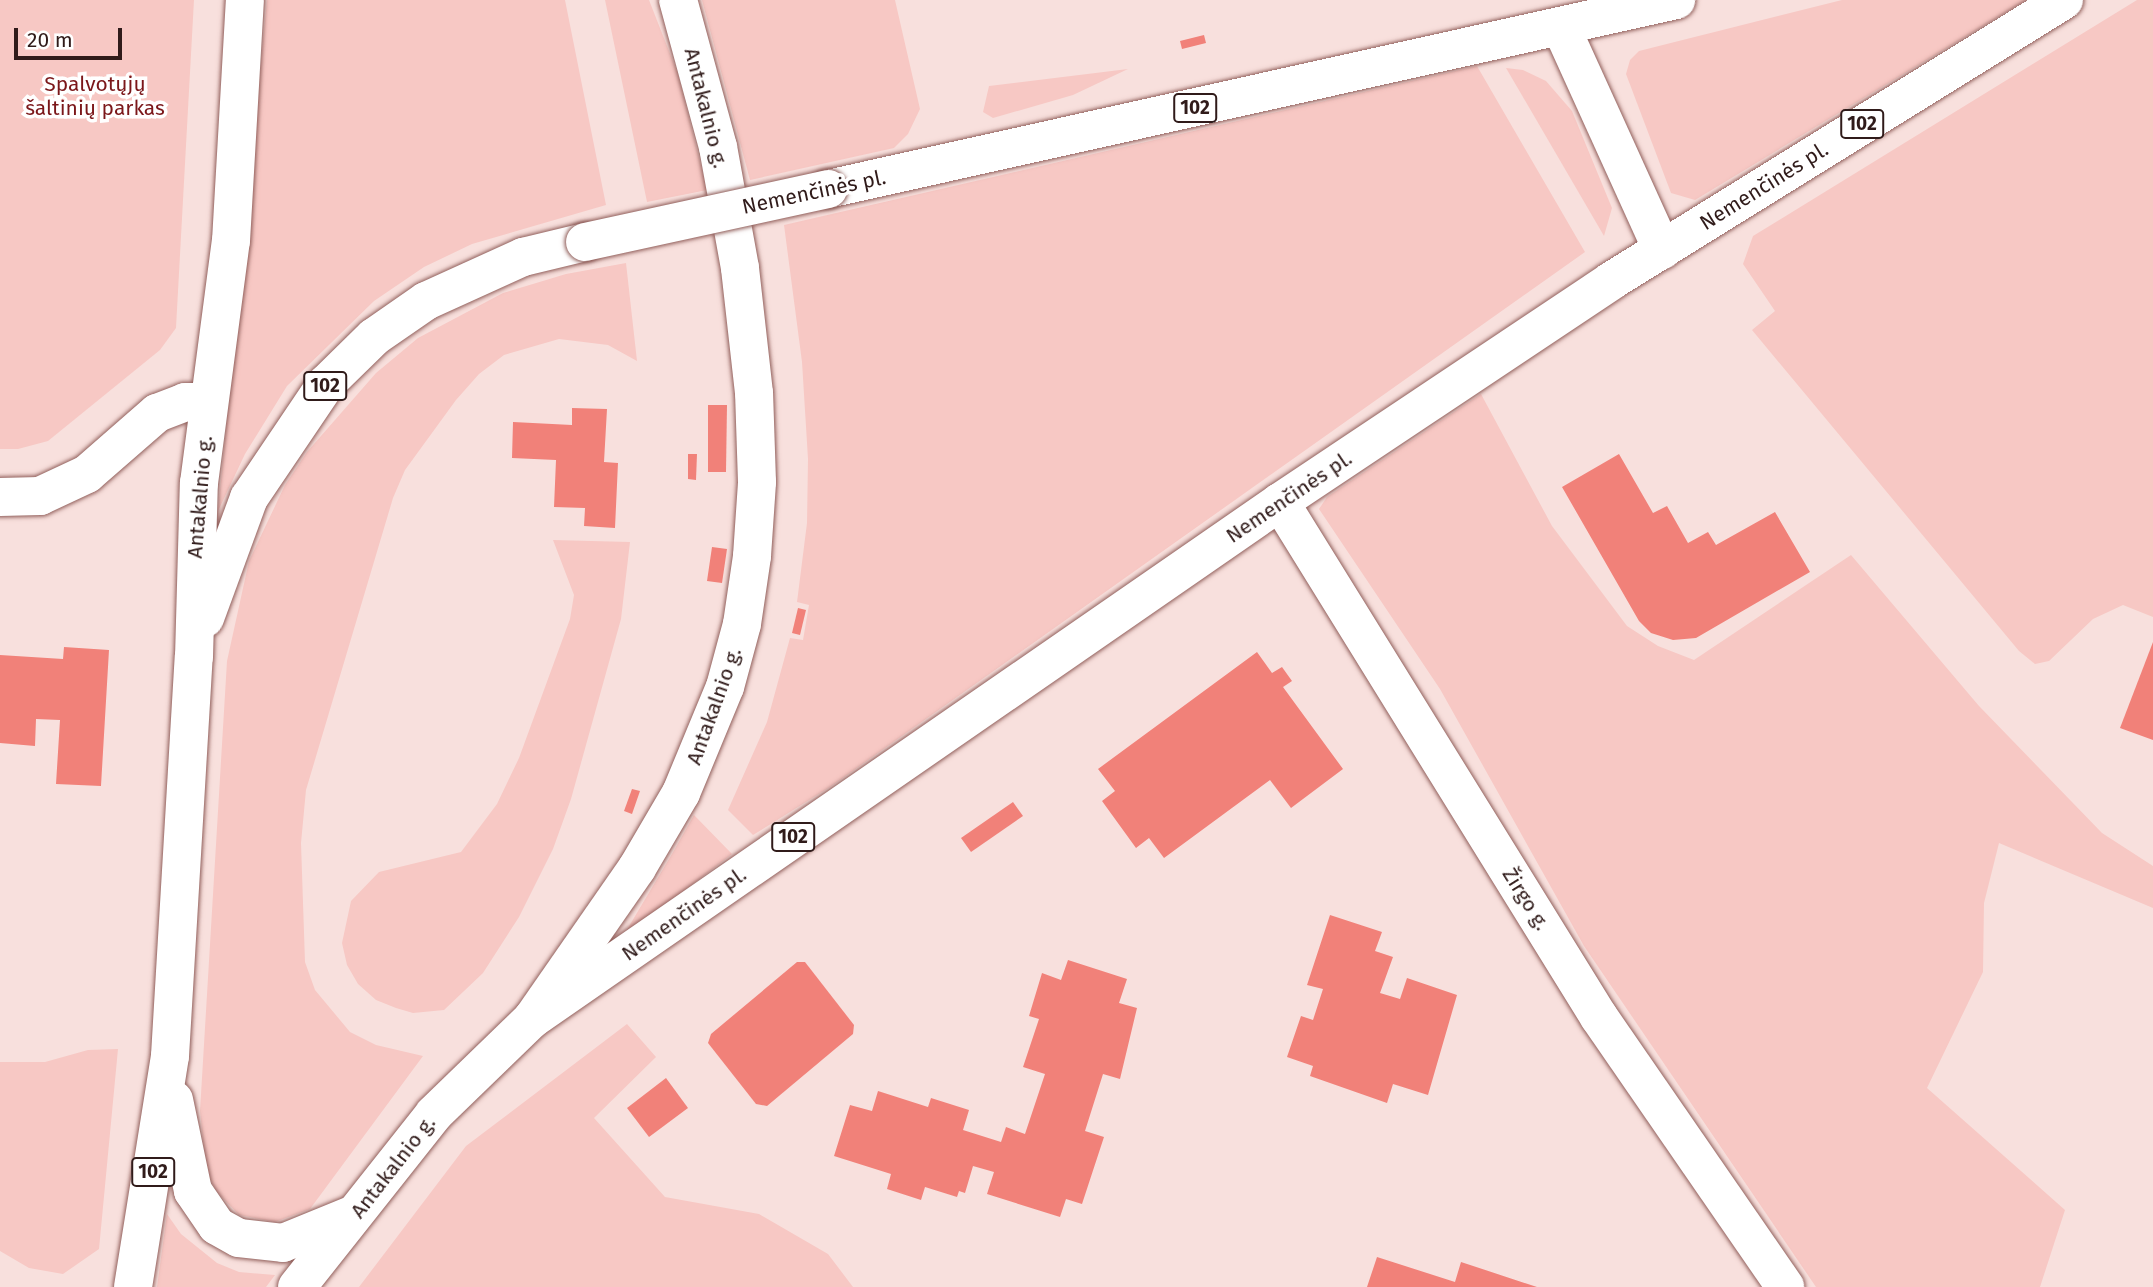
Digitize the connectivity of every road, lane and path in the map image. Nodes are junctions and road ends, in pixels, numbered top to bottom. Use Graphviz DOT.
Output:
graph roads {
  1 [pos="245,0"];
  2 [pos="1676,0"];
  3 [pos="2064,0"];
  4 [pos="678,1"];
  5 [pos="1561,27"];
  6 [pos="1662,250"];
  7 [pos="209,402"];
  8 [pos="0,498"];
  9 [pos="1280,502"];
  10 [pos="194,657"];
  11 [pos="532,1019"];
  12 [pos="170,1056"];
  13 [pos="359,1212"];
  14 [pos="133,1287"];
  15 [pos="297,1287"];
  16 [pos="1786,1287"];
  1 -- 7 [label="main road, Antakalnio g."];
  2 -- 5 [label="main road, Nemenčinės pl. / 102"];
  3 -- 6 [label="main road, Nemenčinės pl. / 102"];
  4 -- 11 [label="main road, Antakalnio g."];
  5 -- 6 [label="main road"];
  5 -- 10 [label="main road, Nemenčinės pl. / 102, bridge"];
  6 -- 9 [label="main road, Nemenčinės pl. / 102"];
  7 -- 8 [label="main road"];
  7 -- 10 [label="main road, Antakalnio g."];
  9 -- 11 [label="main road, Nemenčinės pl. / 102"];
  9 -- 16 [label="main road, Žirgo g."];
  10 -- 12 [label="main road, Antakalnio g. / 102"];
  11 -- 13 [label="main road, Antakalnio g."];
  12 -- 13 [label="main road"];
  12 -- 14 [label="main road, Antakalnio g. / 102"];
  13 -- 15 [label="main road, Antakalnio g."];
}
